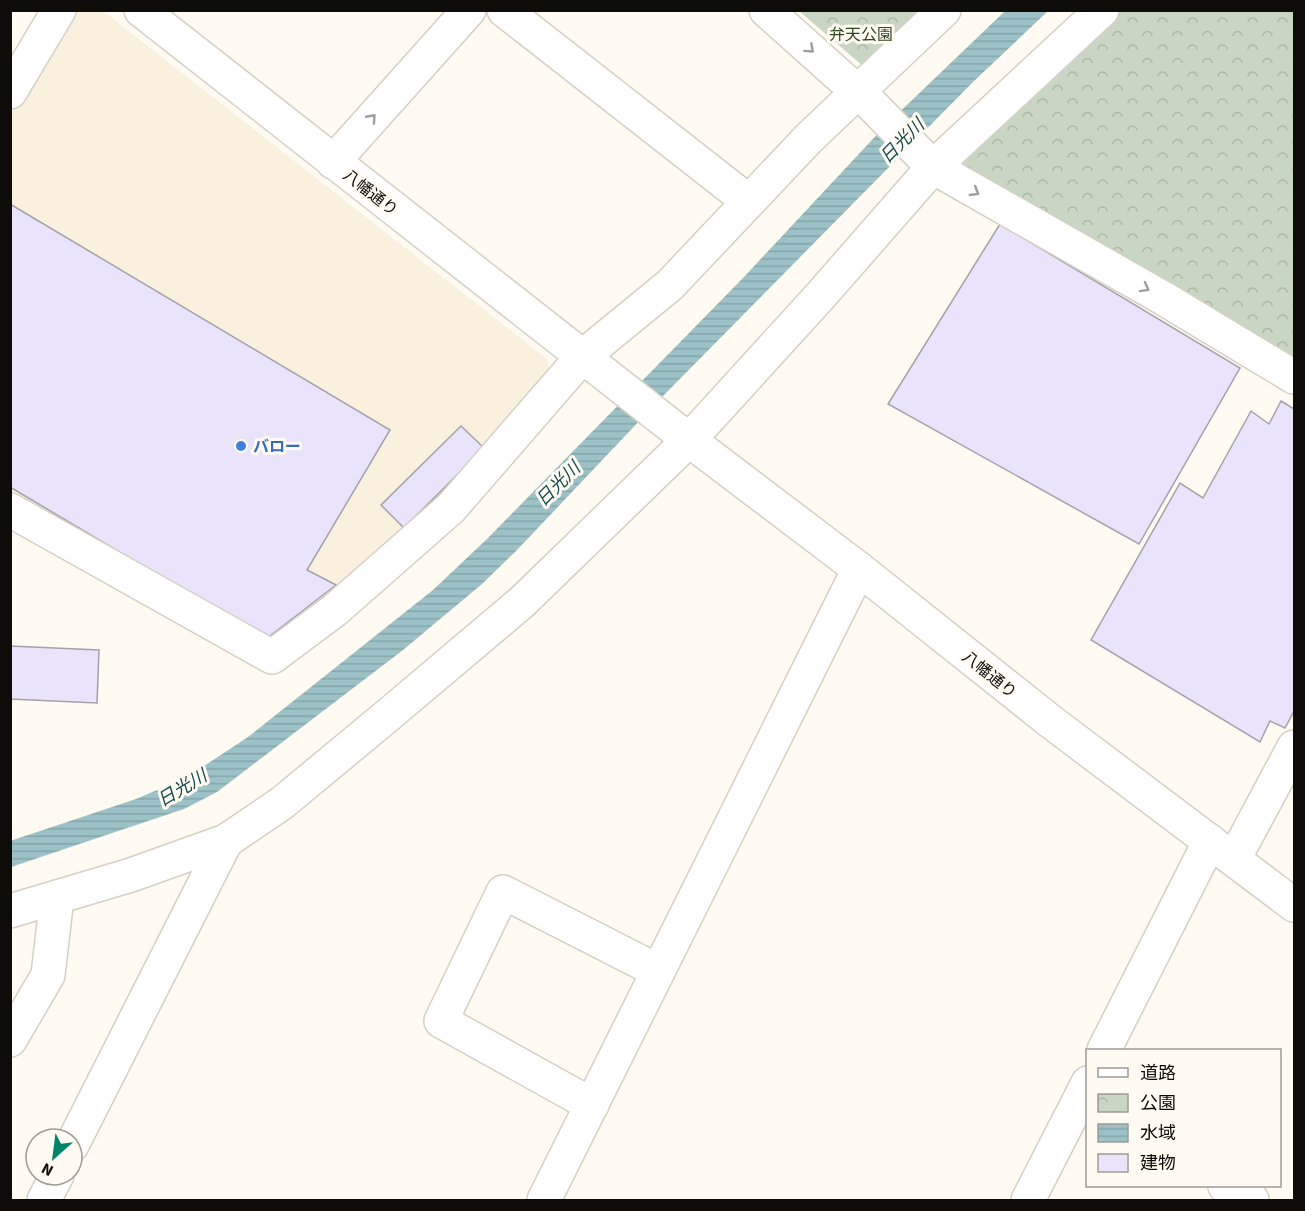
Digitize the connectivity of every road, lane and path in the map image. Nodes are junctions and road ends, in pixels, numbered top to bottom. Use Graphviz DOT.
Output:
graph roads {
  1 [pos="59,10"];
  2 [pos="141,10"];
  3 [pos="469,10"];
  4 [pos="504,10"];
  5 [pos="766,10"];
  6 [pos="944,10"];
  7 [pos="1102,10"];
  8 [pos="10,92"];
  9 [pos="864,98"];
  10 [pos="923,156"];
  11 [pos="333,162"];
  12 [pos="748,201"];
  13 [pos="592,364"];
  14 [pos="1294,377"];
  15 [pos="688,440"];
  16 [pos="10,510"];
  17 [pos="859,569"];
  18 [pos="1294,747"];
  19 [pos="226,841"];
  20 [pos="1222,850"];
  21 [pos="57,897"];
  22 [pos="1294,905"];
  23 [pos="10,911"];
  24 [pos="658,971"];
  25 [pos="12,1035"];
  26 [pos="1105,1049"];
  27 [pos="1086,1087"];
  28 [pos="592,1105"];
  29 [pos="1086,1116"];
  30 [pos="81,1127"];
  31 [pos="1229,1187"];
  32 [pos="544,1200"];
  33 [pos="1028,1200"];
  34 [pos="1044,1200"];
  35 [pos="1252,1200"];
  1 -- 8 [label="street"];
  2 -- 11 [label="street, 八幡通り"];
  11 -- 3 [label="street, one-way"];
  4 -- 12 [label="street"];
  5 -- 9 [label="street, one-way"];
  6 -- 9 [label="street"];
  7 -- 10 [label="street"];
  9 -- 10 [label="street"];
  9 -- 12 [label="street"];
  10 -- 14 [label="street, one-way"];
  10 -- 15 [label="street"];
  11 -- 13 [label="street, 八幡通り"];
  12 -- 13 [label="street"];
  13 -- 15 [label="street, 八幡通り"];
  13 -- 16 [label="street"];
  15 -- 17 [label="street, 八幡通り"];
  15 -- 19 [label="street"];
  17 -- 20 [label="street, 八幡通り"];
  17 -- 24 [label="street"];
  18 -- 20 [label="street"];
  19 -- 21 [label="street"];
  19 -- 30 [label="street"];
  20 -- 22 [label="street, 八幡通り"];
  20 -- 26 [label="street"];
  21 -- 23 [label="street"];
  21 -- 25 [label="street"];
  24 -- 28 [label="street"];
  24 -- 28 [label="street"];
  27 -- 33 [label="street"];
  28 -- 32 [label="street"];
  29 -- 34 [label="street"];
  31 -- 35 [label="street"];
}
